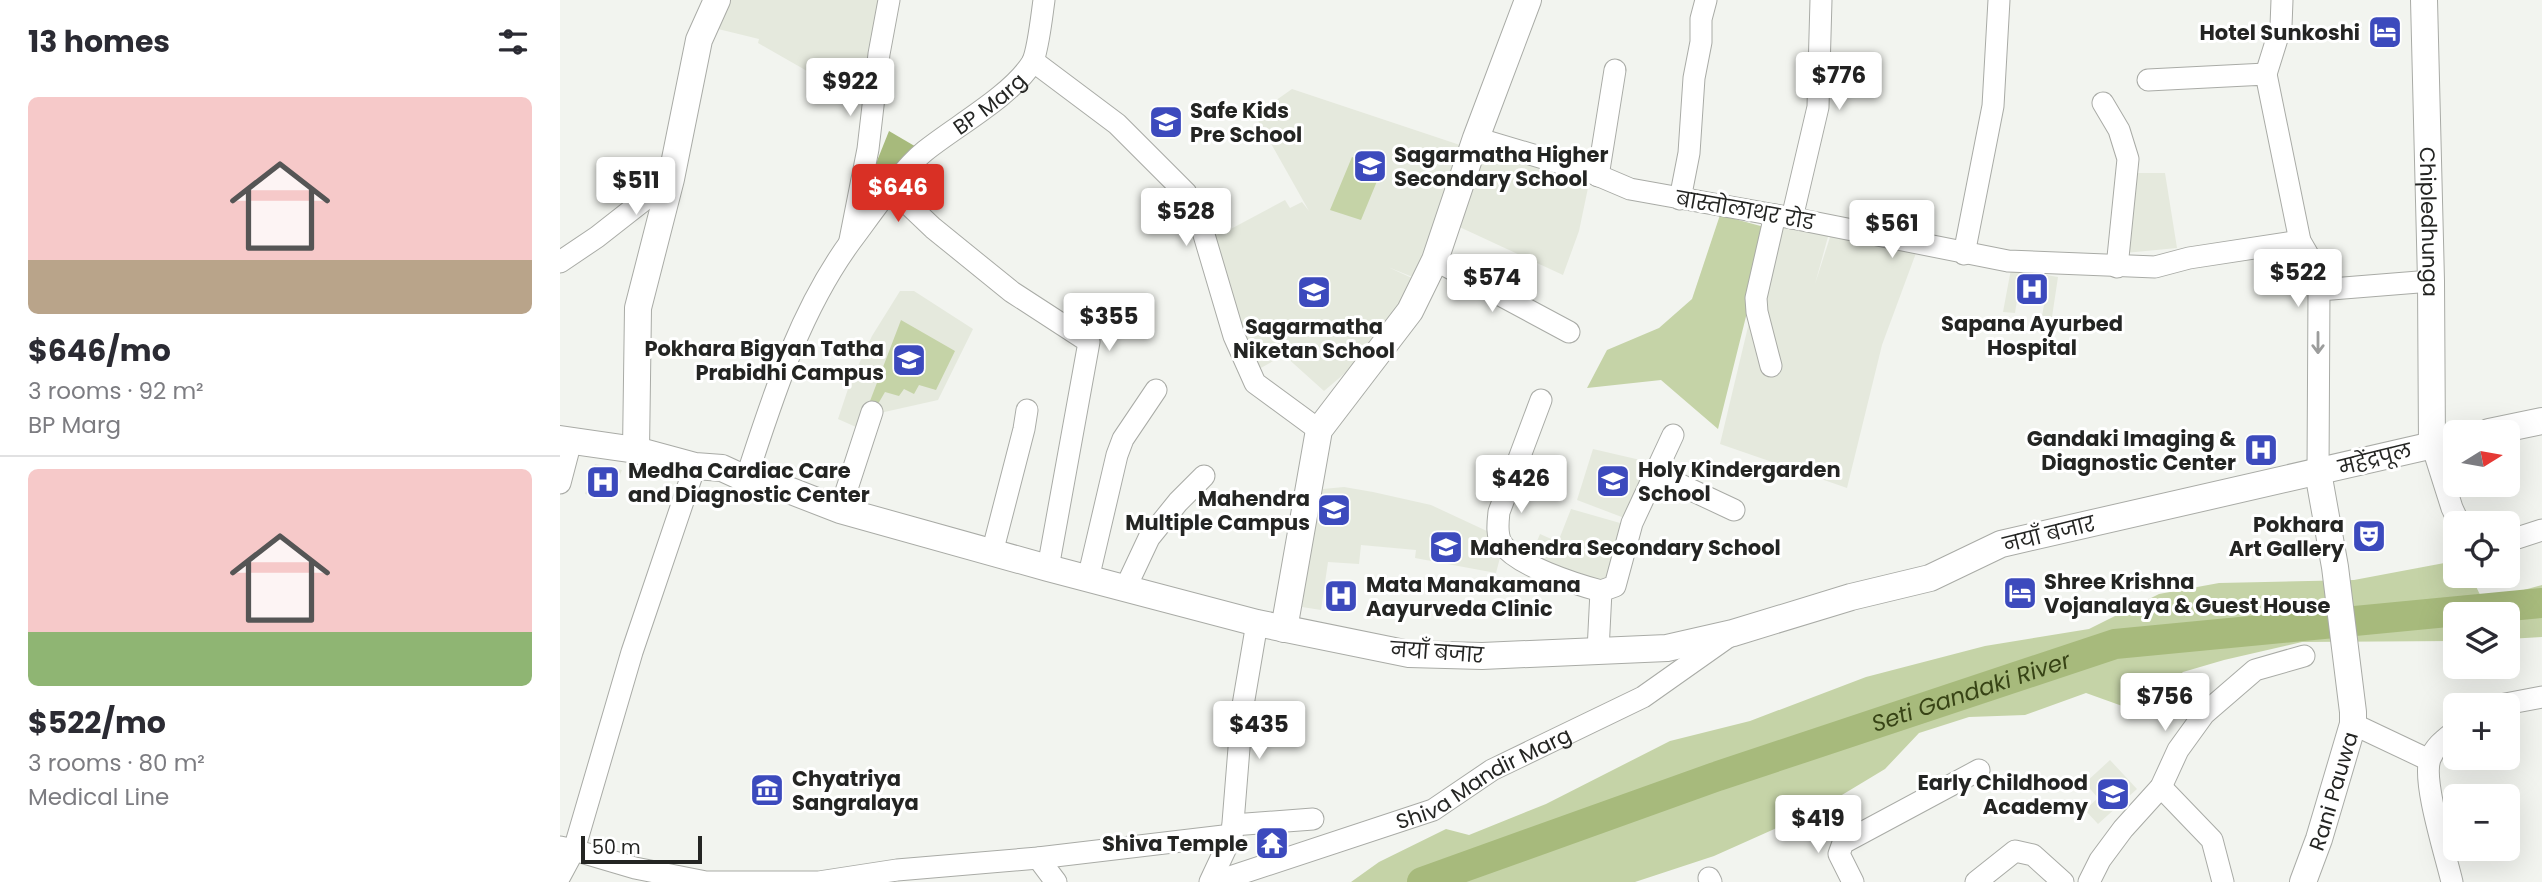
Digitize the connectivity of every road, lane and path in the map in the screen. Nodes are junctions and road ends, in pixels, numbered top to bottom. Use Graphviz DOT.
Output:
graph roads {
  1 [pos="717,0"];
  2 [pos="889,0"];
  3 [pos="1044,0"];
  4 [pos="1528,0"];
  5 [pos="1706,0"];
  6 [pos="1821,0"];
  7 [pos="1999,0"];
  8 [pos="2282,0"];
  9 [pos="2424,0"];
  10 [pos="1033,61"];
  11 [pos="1615,70"];
  12 [pos="2266,74"];
  13 [pos="2148,80"];
  14 [pos="2103,103"];
  15 [pos="1476,138"];
  16 [pos="1598,176"];
  17 [pos="671,179"];
  18 [pos="892,189"];
  19 [pos="1680,199"];
  20 [pos="1784,216"];
  21 [pos="2300,241"];
  22 [pos="850,243"];
  23 [pos="1964,254"];
  24 [pos="1435,260"];
  25 [pos="560,262"];
  26 [pos="2116,267"];
  27 [pos="2431,281"];
  28 [pos="2319,290"];
  29 [pos="1569,332"];
  30 [pos="1771,366"];
  31 [pos="1156,390"];
  32 [pos="1541,400"];
  33 [pos="1027,410"];
  34 [pos="872,412"];
  35 [pos="2542,421"];
  36 [pos="2520,426"];
  37 [pos="1319,430"];
  38 [pos="1673,435"];
  39 [pos="565,440"];
  40 [pos="2443,442"];
  41 [pos="636,450"];
  42 [pos="695,466"];
  43 [pos="2318,472"];
  44 [pos="1655,473"];
  45 [pos="1204,477"];
  46 [pos="746,479"];
  47 [pos="560,483"];
  48 [pos="840,510"];
  49 [pos="1734,510"];
  50 [pos="2542,530"];
  51 [pos="2520,537"];
  52 [pos="992,553"];
  53 [pos="1048,568"];
  54 [pos="1088,579"];
  55 [pos="1125,589"];
  56 [pos="1601,591"];
  57 [pos="1257,623"];
  58 [pos="1284,629"];
  59 [pos="1733,634"];
  60 [pos="1598,651"];
  61 [pos="2304,656"];
  62 [pos="2542,697"];
  63 [pos="2520,701"];
  64 [pos="2353,724"];
  65 [pos="2443,740"];
  66 [pos="2429,760"];
  67 [pos="1979,770"];
  68 [pos="2161,788"];
  69 [pos="1313,819"];
  70 [pos="1233,830"];
  71 [pos="567,848"];
  72 [pos="1038,858"];
  73 [pos="560,876"];
  74 [pos="1056,882"];
  75 [pos="1213,882"];
  76 [pos="1853,882"];
  77 [pos="1976,882"];
  78 [pos="2063,882"];
  79 [pos="2089,882"];
  80 [pos="2223,882"];
  81 [pos="2303,882"];
  82 [pos="2452,882"];
  1 -- 17 [label="main road"];
  2 -- 22 [label="street"];
  3 -- 10 [label="street, BP Marg"];
  4 -- 15 [label="main road"];
  5 -- 19 [label="street"];
  6 -- 20 [label="street"];
  7 -- 23 [label="street"];
  8 -- 12 [label="street"];
  9 -- 27 [label="main road, Chipledhunga"];
  10 -- 18 [label="street, BP Marg"];
  10 -- 37 [label="street"];
  11 -- 16 [label="street"];
  12 -- 13 [label="street"];
  12 -- 21 [label="street"];
  14 -- 26 [label="street"];
  15 -- 16 [label="street, बास्तोलाथर रोड"];
  15 -- 24 [label="main road"];
  16 -- 19 [label="street, बास्तोलाथर रोड"];
  17 -- 25 [label="street"];
  17 -- 41 [label="main road"];
  18 -- 22 [label="street, BP Marg"];
  18 -- 53 [label="street"];
  19 -- 20 [label="street, बास्तोलाथर रोड"];
  20 -- 23 [label="street, बास्तोलाथर रोड"];
  20 -- 30 [label="street"];
  21 -- 26 [label="street, बास्तोलाथर रोड"];
  21 -- 28 [label="street"];
  22 -- 46 [label="street, BP Marg"];
  23 -- 26 [label="street, बास्तोलाथर रोड"];
  24 -- 29 [label="street"];
  24 -- 37 [label="main road"];
  27 -- 28 [label="street"];
  27 -- 40 [label="main road, Chipledhunga"];
  28 -- 43 [label="street, one-way"];
  31 -- 54 [label="street"];
  32 -- 56 [label="street"];
  33 -- 52 [label="street"];
  34 -- 48 [label="street"];
  35 -- 36 [label="main road"];
  37 -- 58 [label="main road"];
  38 -- 44 [label="street"];
  39 -- 41 [label="main road, नयाँ बजार"];
  39 -- 47 [label="street"];
  40 -- 43 [label="main road, महेंद्रपूल"];
  41 -- 42 [label="main road, नयाँ बजार"];
  42 -- 46 [label="main road, नयाँ बजार"];
  42 -- 71 [label="street"];
  43 -- 59 [label="main road, नयाँ बजार"];
  43 -- 64 [label="main road, Rani Pauwa"];
  44 -- 49 [label="street"];
  44 -- 56 [label="street"];
  45 -- 55 [label="street"];
  46 -- 48 [label="main road, नयाँ बजार"];
  48 -- 52 [label="main road, नयाँ बजार"];
  50 -- 51 [label="street"];
  52 -- 53 [label="main road, नयाँ बजार"];
  53 -- 54 [label="main road, नयाँ बजार"];
  54 -- 55 [label="main road, नयाँ बजार"];
  55 -- 57 [label="main road, नयाँ बजार"];
  56 -- 60 [label="street"];
  57 -- 58 [label="main road, नयाँ बजार"];
  57 -- 70 [label="street, Shiva Mandir Marg"];
  58 -- 60 [label="main road, नयाँ बजार"];
  59 -- 60 [label="main road, नयाँ बजार"];
  59 -- 75 [label="street, Shiva Mandir Marg"];
  61 -- 68 [label="street"];
  62 -- 63 [label="street"];
  64 -- 66 [label="street"];
  64 -- 81 [label="main road, Rani Pauwa"];
  65 -- 66 [label="street"];
  66 -- 82 [label="street"];
  67 -- 76 [label="street"];
  68 -- 79 [label="street"];
  68 -- 80 [label="street"];
  69 -- 70 [label="street"];
  70 -- 72 [label="street"];
  70 -- 75 [label="street, Shiva Mandir Marg"];
  71 -- 72 [label="street"];
  71 -- 73 [label="street"];
  72 -- 74 [label="street"];
  77 -- 78 [label="street"];
}
